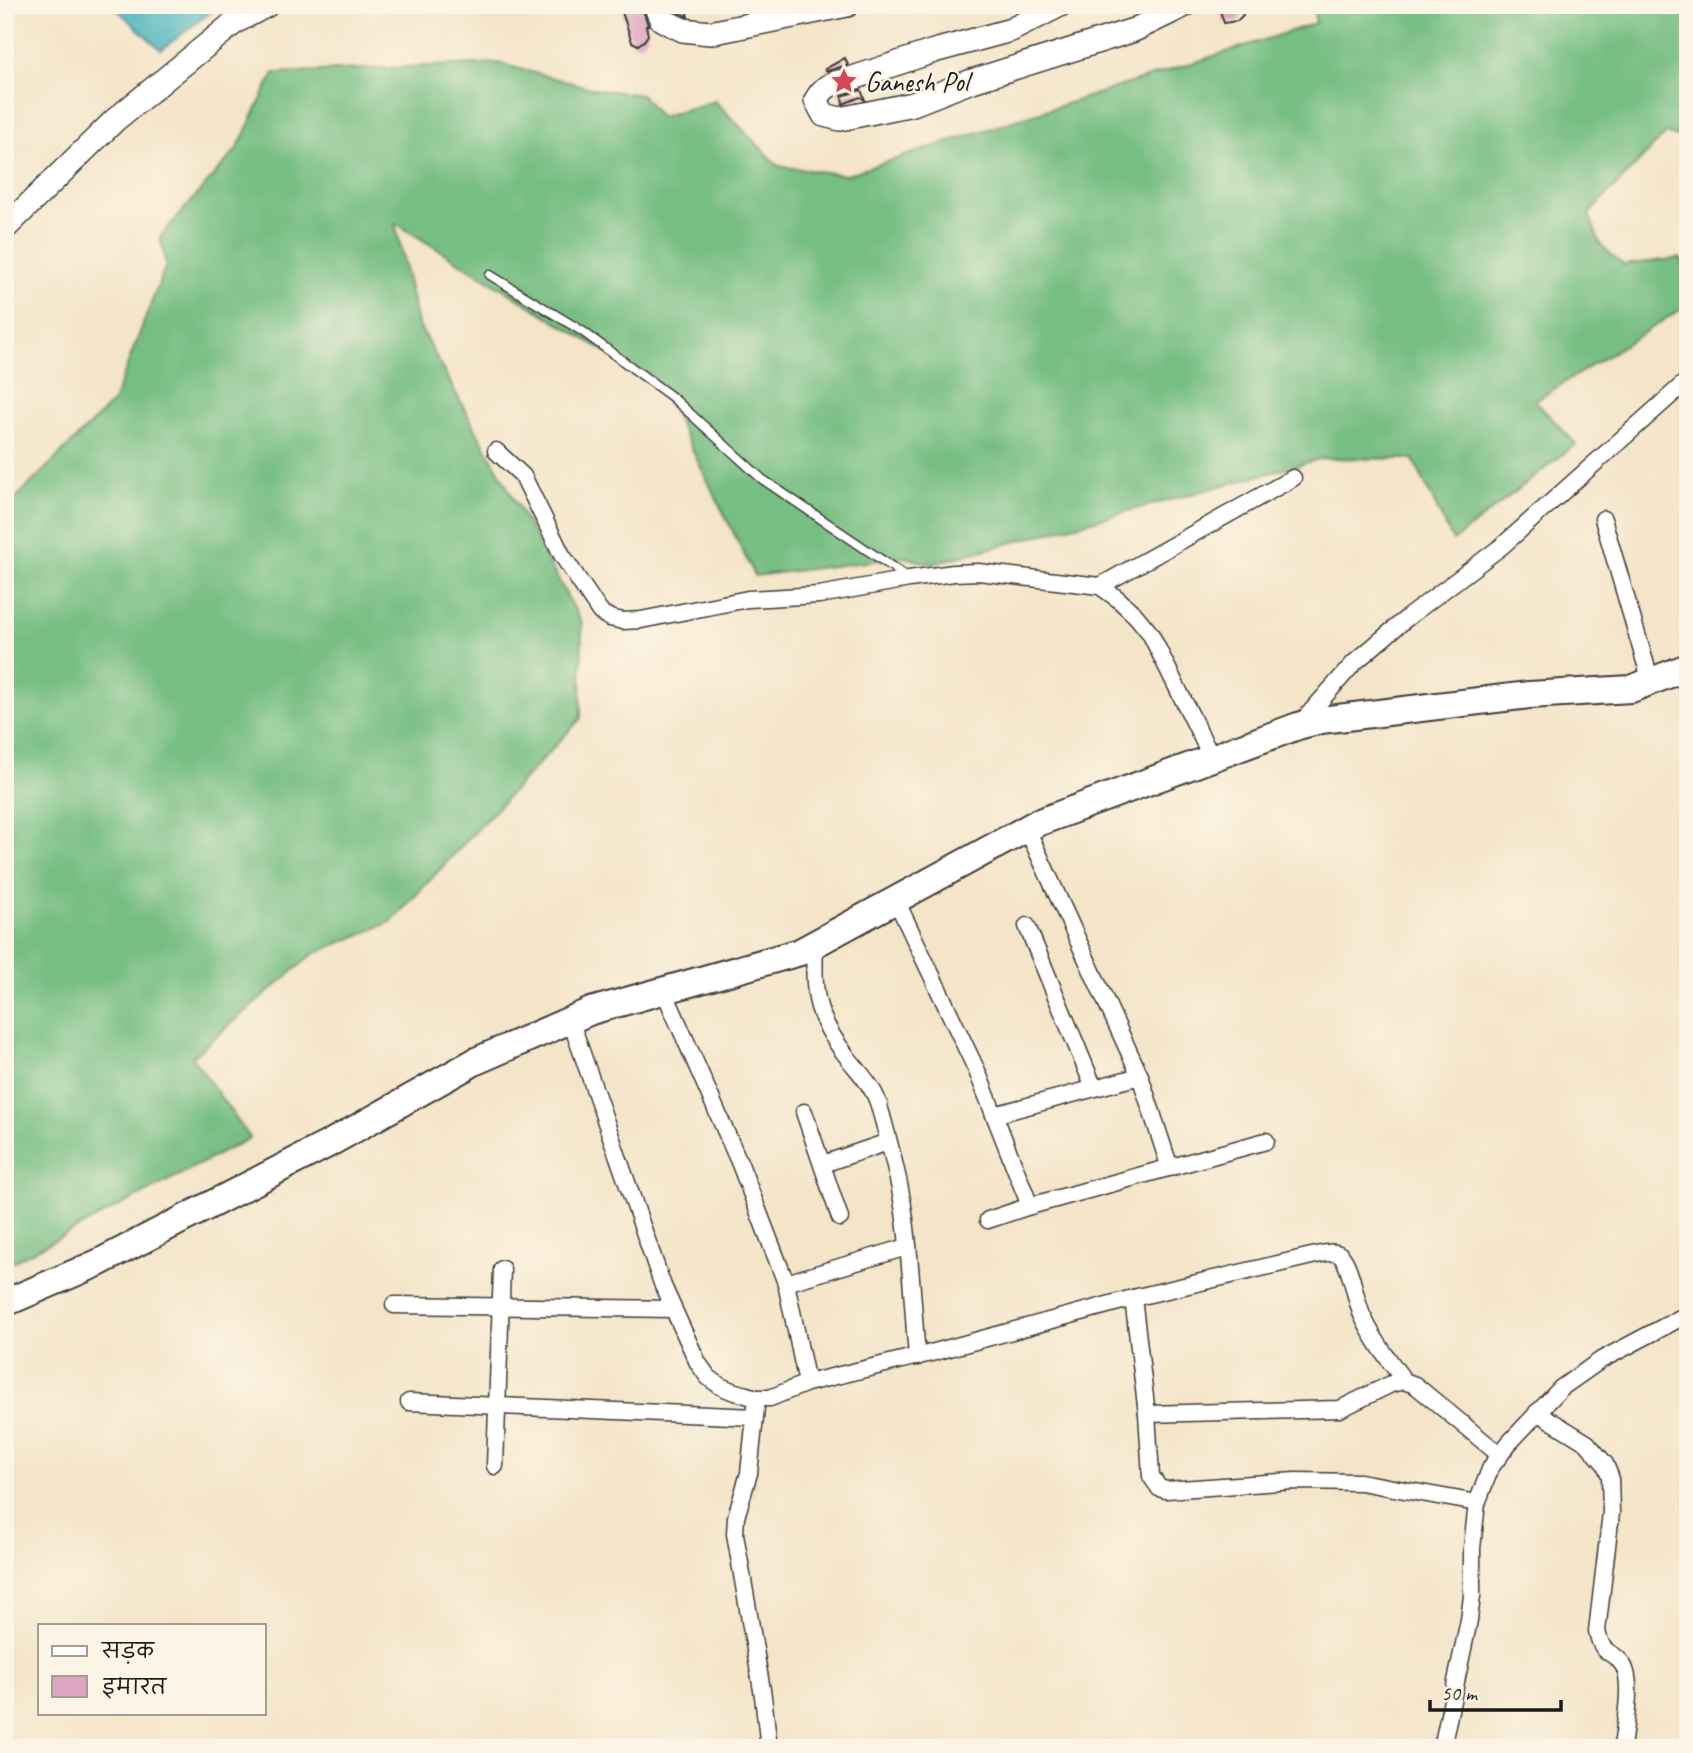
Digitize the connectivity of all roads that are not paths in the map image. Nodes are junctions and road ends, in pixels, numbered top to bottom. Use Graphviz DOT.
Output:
graph roads {
  1 [pos="267,5"];
  2 [pos="655,5"];
  3 [pos="847,5"];
  4 [pos="1060,5"];
  5 [pos="1185,5"];
  6 [pos="14,213"];
  7 [pos="5,228"];
  8 [pos="490,275"];
  9 [pos="1688,380"];
  10 [pos="496,452"];
  11 [pos="1293,478"];
  12 [pos="1603,519"];
  13 [pos="909,579"];
  14 [pos="1100,586"];
  15 [pos="1688,667"];
  16 [pos="1651,682"];
  17 [pos="1298,726"];
  18 [pos="1212,758"];
  19 [pos="1027,829"];
  20 [pos="895,900"];
  21 [pos="1027,926"];
  22 [pos="815,944"];
  23 [pos="664,991"];
  24 [pos="569,1020"];
  25 [pos="1140,1076"];
  26 [pos="1094,1088"];
  27 [pos="804,1112"];
  28 [pos="994,1115"];
  29 [pos="888,1142"];
  30 [pos="1266,1142"];
  31 [pos="823,1164"];
  32 [pos="1170,1168"];
  33 [pos="1030,1206"];
  34 [pos="840,1218"];
  35 [pos="988,1220"];
  36 [pos="907,1247"];
  37 [pos="502,1269"];
  38 [pos="786,1283"];
  39 [pos="1133,1298"];
  40 [pos="5,1303"];
  41 [pos="394,1305"];
  42 [pos="502,1306"];
  43 [pos="673,1308"];
  44 [pos="1688,1314"];
  45 [pos="917,1357"];
  46 [pos="1404,1381"];
  47 [pos="807,1383"];
  48 [pos="757,1398"];
  49 [pos="409,1402"];
  50 [pos="496,1406"];
  51 [pos="1537,1412"];
  52 [pos="1147,1414"];
  53 [pos="755,1417"];
  54 [pos="1500,1455"];
  55 [pos="495,1466"];
  56 [pos="1478,1503"];
  57 [pos="769,1748"];
  58 [pos="1442,1748"];
  59 [pos="1622,1748"];
  1 -- 6 [label="street"];
  2 -- 3 [label="street"];
  4 -- 5 [label="street"];
  6 -- 7 [label="street"];
  8 -- 13 [label="lane"];
  9 -- 17 [label="street"];
  10 -- 13 [label="street"];
  11 -- 14 [label="street"];
  12 -- 16 [label="street"];
  13 -- 14 [label="street"];
  14 -- 18 [label="street"];
  15 -- 16 [label="main road"];
  16 -- 17 [label="main road"];
  17 -- 18 [label="main road"];
  18 -- 19 [label="main road"];
  19 -- 20 [label="main road"];
  19 -- 25 [label="street"];
  20 -- 22 [label="main road"];
  20 -- 28 [label="street"];
  21 -- 26 [label="street"];
  22 -- 23 [label="main road"];
  22 -- 29 [label="street"];
  23 -- 24 [label="main road"];
  23 -- 38 [label="street"];
  24 -- 40 [label="main road"];
  24 -- 43 [label="street"];
  25 -- 26 [label="street"];
  25 -- 32 [label="street"];
  26 -- 28 [label="street"];
  27 -- 31 [label="street"];
  28 -- 33 [label="street"];
  29 -- 31 [label="street"];
  29 -- 36 [label="street"];
  30 -- 32 [label="street"];
  31 -- 34 [label="street"];
  32 -- 33 [label="street"];
  33 -- 35 [label="street"];
  36 -- 38 [label="street"];
  36 -- 45 [label="street"];
  37 -- 42 [label="street"];
  38 -- 47 [label="street"];
  39 -- 45 [label="street"];
  39 -- 46 [label="street"];
  39 -- 52 [label="street"];
  41 -- 42 [label="street"];
  42 -- 43 [label="street"];
  42 -- 50 [label="street"];
  43 -- 48 [label="street"];
  44 -- 51 [label="street"];
  45 -- 47 [label="street"];
  46 -- 52 [label="street"];
  46 -- 54 [label="street"];
  47 -- 48 [label="street"];
  48 -- 53 [label="street"];
  49 -- 50 [label="street"];
  50 -- 53 [label="street"];
  50 -- 55 [label="street"];
  51 -- 54 [label="street"];
  51 -- 59 [label="street"];
  52 -- 56 [label="street"];
  53 -- 57 [label="street"];
  54 -- 56 [label="street"];
  56 -- 58 [label="street"];
}
